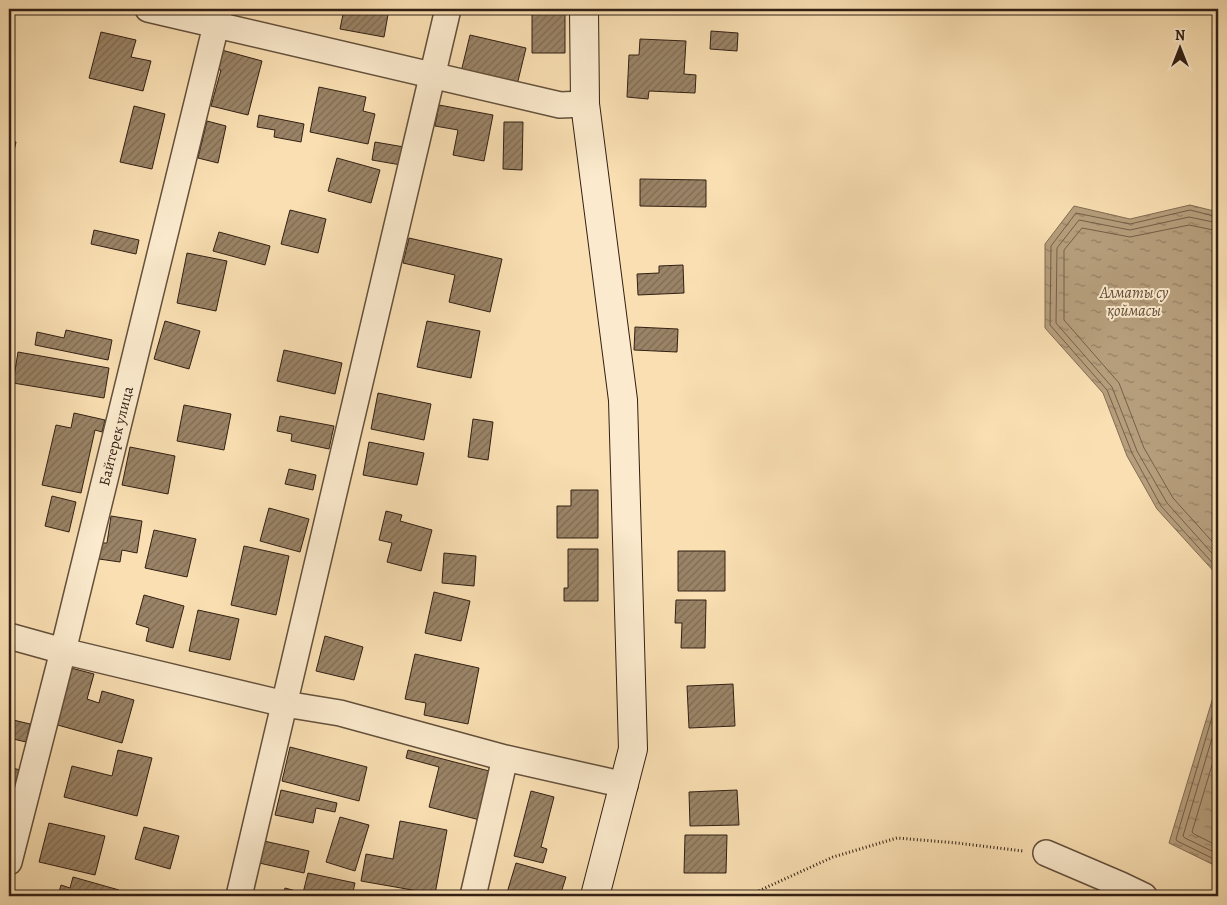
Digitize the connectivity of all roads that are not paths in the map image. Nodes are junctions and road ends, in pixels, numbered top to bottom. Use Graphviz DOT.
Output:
graph roads {
  1 [pos="148,9"];
  2 [pos="448,9"];
  3 [pos="584,9"];
  4 [pos="219,17"];
  5 [pos="432,75"];
  6 [pos="585,104"];
  7 [pos="9,636"];
  8 [pos="63,651"];
  9 [pos="285,704"];
  10 [pos="505,758"];
  11 [pos="625,785"];
  12 [pos="1046,854"];
  13 [pos="9,862"];
  14 [pos="239,896"];
  15 [pos="473,896"];
  16 [pos="595,896"];
  17 [pos="1144,896"];
  1 -- 4 [label="street"];
  2 -- 5 [label="street"];
  3 -- 6 [label="street"];
  4 -- 5 [label="street"];
  4 -- 8 [label="street, Байтерек улица"];
  5 -- 6 [label="street"];
  5 -- 9 [label="street"];
  6 -- 11 [label="street"];
  7 -- 8 [label="street"];
  8 -- 9 [label="street"];
  8 -- 13 [label="street, Байтерек улица"];
  9 -- 10 [label="street"];
  9 -- 14 [label="street"];
  10 -- 11 [label="street"];
  10 -- 15 [label="street"];
  11 -- 16 [label="street"];
  12 -- 17 [label="street"];
}
